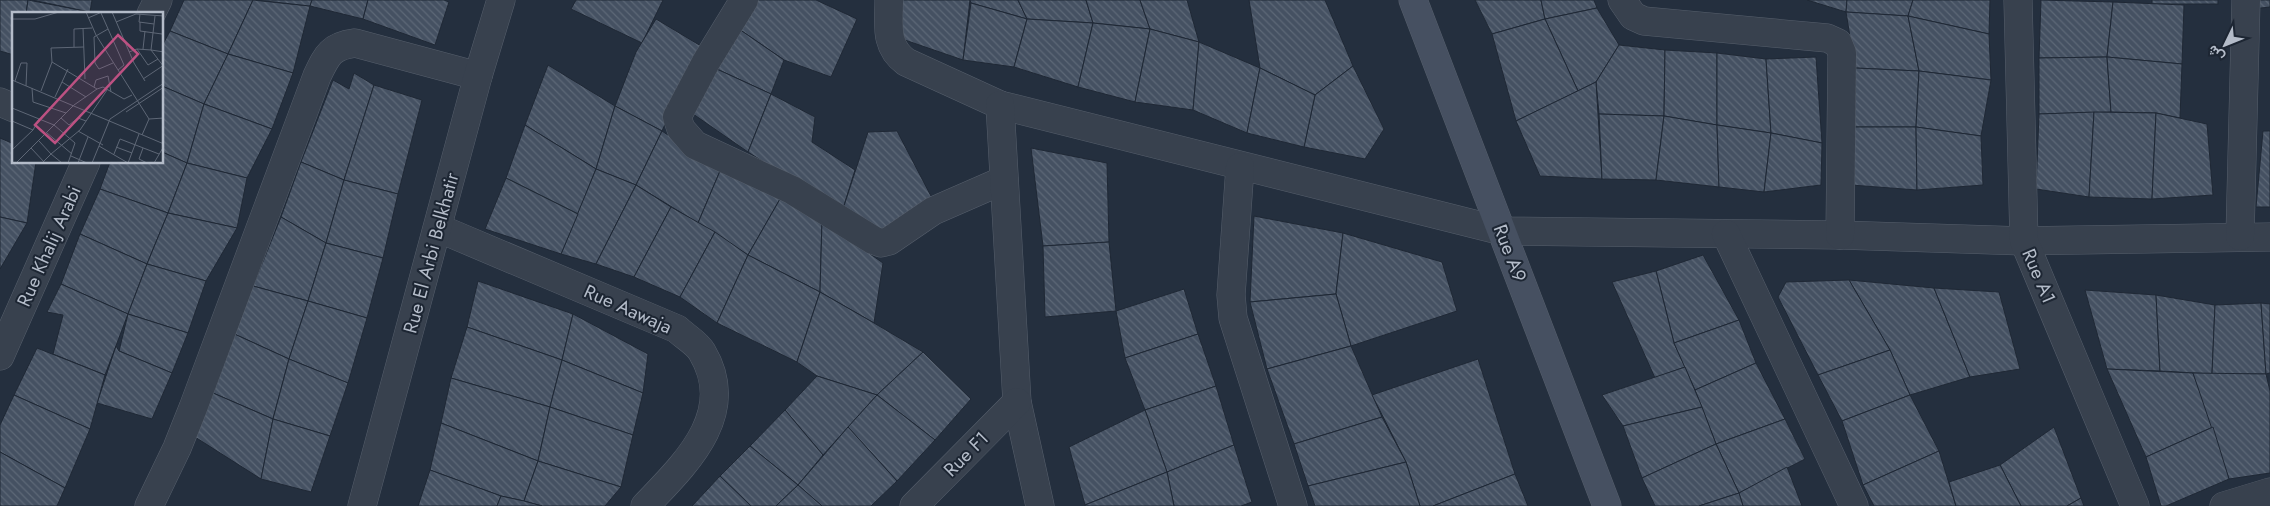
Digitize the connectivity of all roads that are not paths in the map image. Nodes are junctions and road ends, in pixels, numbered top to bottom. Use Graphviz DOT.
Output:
graph roads {
  1 [pos="158,0"];
  2 [pos="501,0"];
  3 [pos="744,0"];
  4 [pos="889,0"];
  5 [pos="1413,0"];
  6 [pos="1622,0"];
  7 [pos="2018,0"];
  8 [pos="2246,0"];
  9 [pos="153,12"];
  10 [pos="478,76"];
  11 [pos="0,102"];
  12 [pos="1000,105"];
  13 [pos="12,107"];
  14 [pos="85,164"];
  15 [pos="1240,167"];
  16 [pos="1004,180"];
  17 [pos="438,228"];
  18 [pos="1502,231"];
  19 [pos="1726,234"];
  20 [pos="1840,235"];
  21 [pos="2240,236"];
  22 [pos="2270,237"];
  23 [pos="2024,241"];
  24 [pos="0,356"];
  25 [pos="1017,402"];
  26 [pos="2270,492"];
  27 [pos="149,506"];
  28 [pos="362,506"];
  29 [pos="644,506"];
  30 [pos="914,506"];
  31 [pos="1040,506"];
  32 [pos="1293,506"];
  33 [pos="1607,506"];
  34 [pos="1854,506"];
  35 [pos="2135,506"];
  36 [pos="2224,506"];
  1 -- 9 [label="street"];
  2 -- 10 [label="street, Rue El Arbi Belkhatir"];
  3 -- 16 [label="street"];
  4 -- 12 [label="street"];
  5 -- 18 [label="street, Rue A9"];
  6 -- 20 [label="street"];
  7 -- 23 [label="street, Rue A1"];
  8 -- 21 [label="street"];
  10 -- 17 [label="street, Rue El Arbi Belkhatir"];
  10 -- 27 [label="street"];
  11 -- 13 [label="street"];
  12 -- 15 [label="street"];
  12 -- 16 [label="street"];
  14 -- 24 [label="street, Rue Khalij Arabi"];
  15 -- 18 [label="street"];
  15 -- 32 [label="street"];
  16 -- 25 [label="street"];
  17 -- 28 [label="street, Rue El Arbi Belkhatir"];
  17 -- 29 [label="street, Rue Aawaja"];
  18 -- 19 [label="street"];
  18 -- 33 [label="street, Rue A9"];
  19 -- 20 [label="street"];
  19 -- 34 [label="street"];
  20 -- 23 [label="street"];
  21 -- 22 [label="street"];
  21 -- 23 [label="street"];
  23 -- 35 [label="street, Rue A1"];
  25 -- 30 [label="street, Rue F1"];
  25 -- 31 [label="street"];
  26 -- 36 [label="street"];
}
